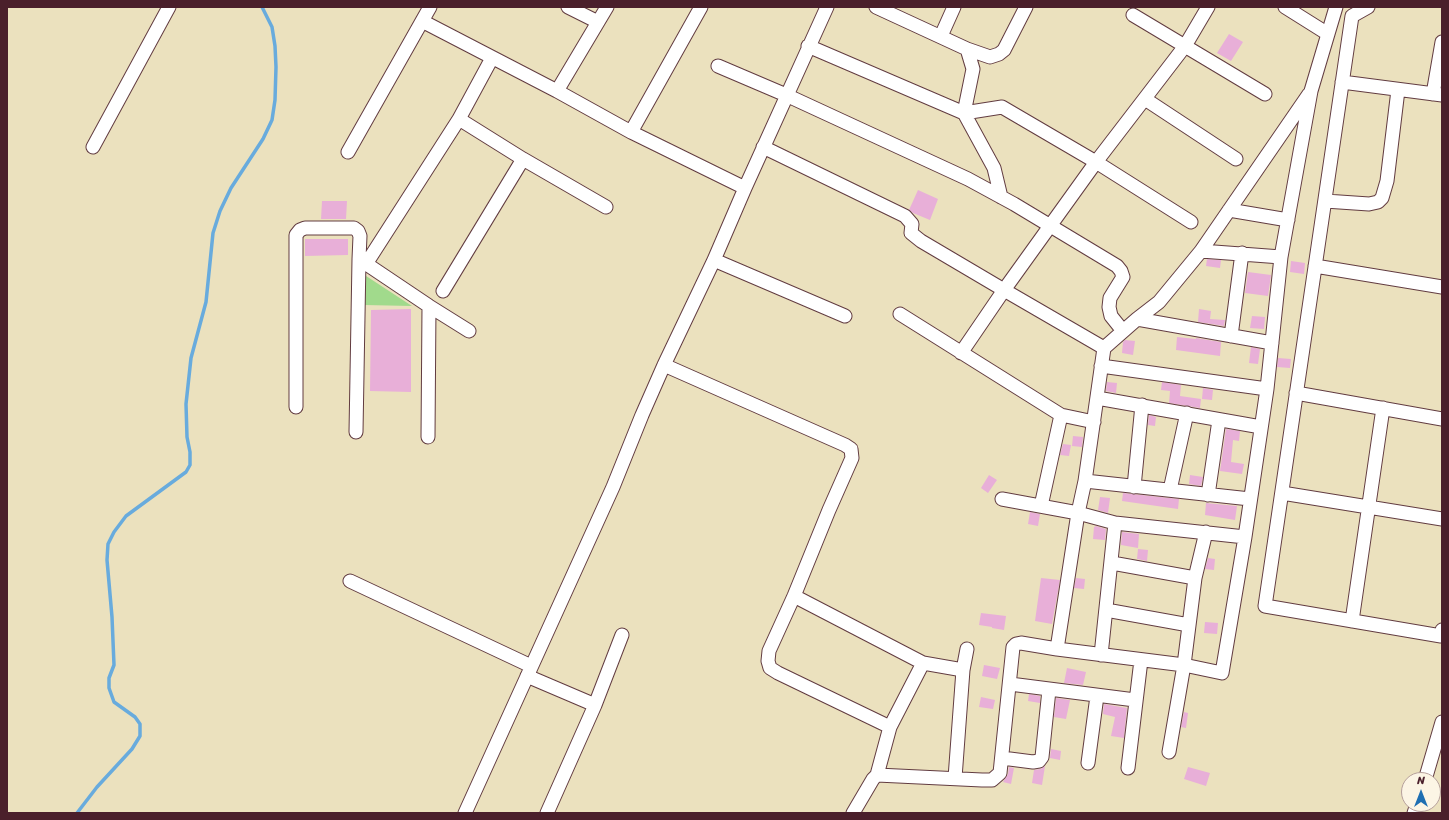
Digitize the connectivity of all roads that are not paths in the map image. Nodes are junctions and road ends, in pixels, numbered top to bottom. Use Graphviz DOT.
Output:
graph roads {
  1 [pos="170,7"];
  2 [pos="430,7"];
  3 [pos="568,7"];
  4 [pos="607,7"];
  5 [pos="701,7"];
  6 [pos="827,7"];
  7 [pos="954,7"];
  8 [pos="1026,7"];
  9 [pos="1208,7"];
  10 [pos="1286,7"];
  11 [pos="1336,7"];
  12 [pos="1368,7"];
  13 [pos="884,9"];
  14 [pos="1132,15"];
  15 [pos="422,21"];
  16 [pos="598,22"];
  17 [pos="1328,34"];
  18 [pos="941,36"];
  19 [pos="1442,42"];
  20 [pos="808,46"];
  21 [pos="1185,46"];
  22 [pos="966,49"];
  23 [pos="492,58"];
  24 [pos="718,66"];
  25 [pos="1342,82"];
  26 [pos="1398,90"];
  27 [pos="557,91"];
  28 [pos="1311,91"];
  29 [pos="1265,94"];
  30 [pos="1438,94"];
  31 [pos="786,95"];
  32 [pos="1145,99"];
  33 [pos="964,113"];
  34 [pos="459,120"];
  35 [pos="631,132"];
  36 [pos="93,147"];
  37 [pos="763,147"];
  38 [pos="348,152"];
  39 [pos="523,159"];
  40 [pos="1236,159"];
  41 [pos="1096,162"];
  42 [pos="745,188"];
  43 [pos="1001,197"];
  44 [pos="1325,201"];
  45 [pos="606,207"];
  46 [pos="1229,210"];
  47 [pos="1288,220"];
  48 [pos="1191,222"];
  49 [pos="1051,226"];
  50 [pos="1201,251"];
  51 [pos="1242,253"];
  52 [pos="1281,257"];
  53 [pos="714,260"];
  54 [pos="363,261"];
  55 [pos="1315,266"];
  56 [pos="1442,287"];
  57 [pos="1004,290"];
  58 [pos="443,292"];
  59 [pos="428,306"];
  60 [pos="900,314"];
  61 [pos="846,316"];
  62 [pos="1137,319"];
  63 [pos="469,331"];
  64 [pos="1123,331"];
  65 [pos="1231,336"];
  66 [pos="1272,343"];
  67 [pos="1104,348"];
  68 [pos="961,353"];
  69 [pos="664,365"];
  70 [pos="1101,366"];
  71 [pos="1267,389"];
  72 [pos="1296,393"];
  73 [pos="1097,398"];
  74 [pos="1142,405"];
  75 [pos="296,407"];
  76 [pos="1382,408"];
  77 [pos="1187,413"];
  78 [pos="1060,416"];
  79 [pos="1442,419"];
  80 [pos="1219,420"];
  81 [pos="1094,422"];
  82 [pos="1261,427"];
  83 [pos="356,432"];
  84 [pos="428,437"];
  85 [pos="1085,481"];
  86 [pos="1134,487"];
  87 [pos="1170,490"];
  88 [pos="1282,493"];
  89 [pos="1208,495"];
  90 [pos="1002,499"];
  91 [pos="1250,499"];
  92 [pos="1041,506"];
  93 [pos="1367,507"];
  94 [pos="1078,513"];
  95 [pos="1442,519"];
  96 [pos="1116,523"];
  97 [pos="1206,532"];
  98 [pos="1245,537"];
  99 [pos="1112,563"];
  100 [pos="1195,578"];
  101 [pos="350,581"];
  102 [pos="794,596"];
  103 [pos="1106,610"];
  104 [pos="1352,621"];
  105 [pos="1189,624"];
  106 [pos="1442,630"];
  107 [pos="622,635"];
  108 [pos="967,649"];
  109 [pos="1057,649"];
  110 [pos="1101,655"];
  111 [pos="1141,660"];
  112 [pos="923,663"];
  113 [pos="1184,665"];
  114 [pos="963,670"];
  115 [pos="529,671"];
  116 [pos="1010,684"];
  117 [pos="1049,690"];
  118 [pos="1097,696"];
  119 [pos="1135,700"];
  120 [pos="594,704"];
  121 [pos="1442,722"];
  122 [pos="890,727"];
  123 [pos="1169,752"];
  124 [pos="1002,758"];
  125 [pos="1088,763"];
  126 [pos="1128,768"];
  127 [pos="1427,772"];
  128 [pos="877,775"];
  129 [pos="955,778"];
  130 [pos="465,813"];
  131 [pos="547,813"];
  132 [pos="853,813"];
  1 -- 36 [label="street"];
  2 -- 15 [label="street"];
  3 -- 16 [label="street"];
  4 -- 16 [label="street"];
  5 -- 35 [label="street"];
  6 -- 20 [label="street"];
  7 -- 18 [label="street"];
  8 -- 22 [label="street"];
  9 -- 21 [label="street"];
  10 -- 17 [label="street"];
  11 -- 17 [label="street"];
  12 -- 25 [label="street"];
  13 -- 18 [label="street"];
  14 -- 21 [label="street"];
  15 -- 23 [label="street"];
  15 -- 38 [label="street"];
  16 -- 27 [label="street"];
  17 -- 28 [label="street"];
  18 -- 22 [label="street"];
  19 -- 30 [label="street"];
  20 -- 31 [label="street"];
  20 -- 33 [label="street"];
  21 -- 29 [label="street"];
  21 -- 32 [label="street"];
  22 -- 33 [label="street"];
  23 -- 27 [label="street"];
  23 -- 34 [label="street"];
  24 -- 31 [label="street"];
  25 -- 26 [label="street"];
  25 -- 44 [label="street"];
  26 -- 30 [label="street"];
  26 -- 44 [label="street"];
  27 -- 35 [label="street"];
  28 -- 46 [label="street"];
  28 -- 47 [label="street"];
  31 -- 37 [label="street"];
  31 -- 43 [label="street"];
  32 -- 40 [label="street"];
  32 -- 41 [label="street"];
  33 -- 41 [label="street"];
  33 -- 43 [label="street"];
  34 -- 39 [label="street"];
  34 -- 54 [label="street"];
  35 -- 42 [label="street"];
  37 -- 42 [label="street"];
  37 -- 57 [label="street"];
  39 -- 45 [label="street"];
  39 -- 58 [label="street"];
  41 -- 48 [label="street"];
  41 -- 49 [label="street"];
  42 -- 53 [label="street"];
  43 -- 49 [label="street"];
  44 -- 55 [label="street"];
  46 -- 47 [label="street"];
  46 -- 50 [label="street"];
  47 -- 52 [label="street"];
  49 -- 57 [label="street"];
  49 -- 64 [label="street"];
  50 -- 51 [label="street"];
  50 -- 62 [label="street"];
  51 -- 52 [label="street"];
  51 -- 65 [label="street"];
  52 -- 66 [label="street"];
  53 -- 61 [label="street"];
  53 -- 69 [label="street"];
  54 -- 59 [label="street"];
  54 -- 75 [label="street"];
  54 -- 83 [label="street"];
  55 -- 56 [label="street"];
  55 -- 72 [label="street"];
  57 -- 67 [label="street"];
  57 -- 68 [label="street"];
  59 -- 63 [label="street"];
  59 -- 84 [label="street"];
  60 -- 68 [label="street"];
  62 -- 64 [label="street"];
  62 -- 65 [label="street"];
  64 -- 67 [label="street"];
  65 -- 66 [label="street"];
  66 -- 71 [label="street"];
  67 -- 70 [label="street"];
  68 -- 78 [label="street"];
  69 -- 102 [label="street"];
  69 -- 115 [label="street"];
  70 -- 71 [label="street"];
  70 -- 73 [label="street"];
  71 -- 82 [label="street"];
  72 -- 76 [label="street"];
  72 -- 88 [label="street"];
  73 -- 74 [label="street"];
  73 -- 81 [label="street"];
  74 -- 77 [label="street"];
  74 -- 86 [label="street"];
  76 -- 79 [label="street"];
  76 -- 93 [label="street"];
  77 -- 80 [label="street"];
  77 -- 87 [label="street"];
  78 -- 81 [label="street"];
  78 -- 92 [label="street"];
  80 -- 82 [label="street"];
  80 -- 89 [label="street"];
  81 -- 85 [label="street"];
  82 -- 91 [label="street"];
  85 -- 86 [label="street"];
  85 -- 94 [label="street"];
  86 -- 87 [label="street"];
  87 -- 89 [label="street"];
  88 -- 93 [label="street"];
  88 -- 104 [label="street"];
  89 -- 91 [label="street"];
  90 -- 92 [label="street"];
  91 -- 98 [label="street"];
  92 -- 94 [label="street"];
  93 -- 95 [label="street"];
  93 -- 104 [label="street"];
  94 -- 96 [label="street"];
  94 -- 109 [label="street"];
  96 -- 97 [label="street"];
  96 -- 99 [label="street"];
  97 -- 98 [label="street"];
  97 -- 100 [label="street"];
  98 -- 113 [label="street"];
  99 -- 100 [label="street"];
  99 -- 103 [label="street"];
  100 -- 105 [label="street"];
  101 -- 115 [label="street"];
  102 -- 112 [label="street"];
  102 -- 122 [label="street"];
  103 -- 105 [label="street"];
  103 -- 110 [label="street"];
  104 -- 106 [label="street"];
  105 -- 113 [label="street"];
  107 -- 120 [label="street"];
  108 -- 114 [label="street"];
  109 -- 110 [label="street"];
  109 -- 116 [label="street"];
  110 -- 111 [label="street"];
  111 -- 113 [label="street"];
  111 -- 119 [label="street"];
  112 -- 114 [label="street"];
  112 -- 122 [label="street"];
  113 -- 123 [label="street"];
  114 -- 129 [label="street"];
  115 -- 120 [label="street"];
  115 -- 130 [label="street"];
  116 -- 117 [label="street"];
  116 -- 124 [label="street"];
  117 -- 118 [label="street"];
  117 -- 124 [label="street"];
  118 -- 119 [label="street"];
  118 -- 125 [label="street"];
  119 -- 126 [label="street"];
  120 -- 131 [label="street"];
  121 -- 127 [label="street"];
  122 -- 128 [label="street"];
  124 -- 129 [label="street"];
  128 -- 129 [label="street"];
  128 -- 132 [label="street"];
}
